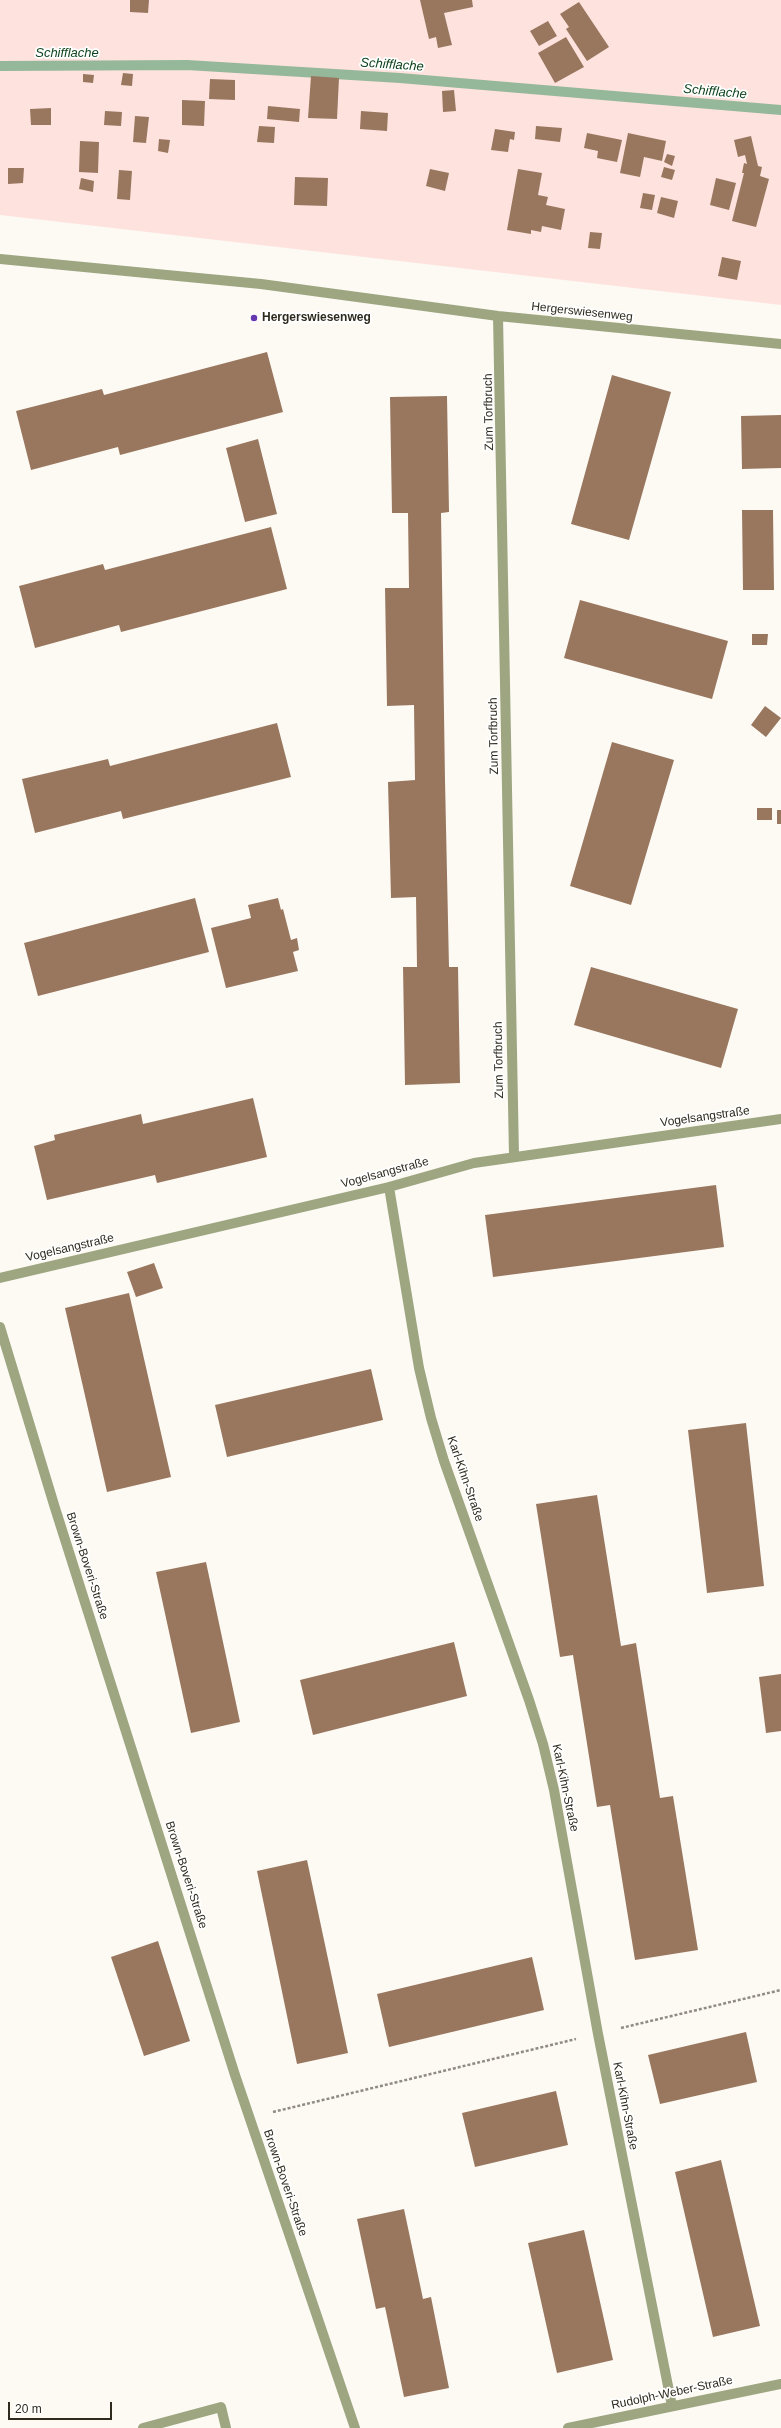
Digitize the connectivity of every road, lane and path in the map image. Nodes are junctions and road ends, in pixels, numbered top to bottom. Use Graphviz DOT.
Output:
graph roads {
  1 [pos="0,259"];
  2 [pos="498,316"];
  3 [pos="781,344"];
  4 [pos="781,1119"];
  5 [pos="514,1156"];
  6 [pos="389,1187"];
  7 [pos="0,1278"];
  8 [pos="0,1327"];
  9 [pos="781,1990"];
  10 [pos="598,2034"];
  11 [pos="250,2118"];
  12 [pos="781,2384"];
  13 [pos="672,2406"];
  14 [pos="143,2428"];
  15 [pos="226,2428"];
  16 [pos="355,2428"];
  17 [pos="568,2428"];
  1 -- 2 [label="street, Hergerswiesenweg"];
  2 -- 3 [label="street, Hergerswiesenweg"];
  2 -- 5 [label="street, Zum Torfbruch"];
  4 -- 5 [label="street, Vogelsangstraße"];
  5 -- 6 [label="street, Vogelsangstraße"];
  6 -- 7 [label="street, Vogelsangstraße"];
  6 -- 10 [label="street, Karl-Kihn-Straße"];
  8 -- 11 [label="street, Brown-Boveri-Straße"];
  9 -- 10 [label="path"];
  10 -- 11 [label="path"];
  10 -- 13 [label="street, Karl-Kihn-Straße"];
  11 -- 16 [label="street, Brown-Boveri-Straße"];
  12 -- 13 [label="street, Rudolph-Weber-Straße"];
  13 -- 17 [label="street, Rudolph-Weber-Straße"];
  14 -- 15 [label="street"];
}
